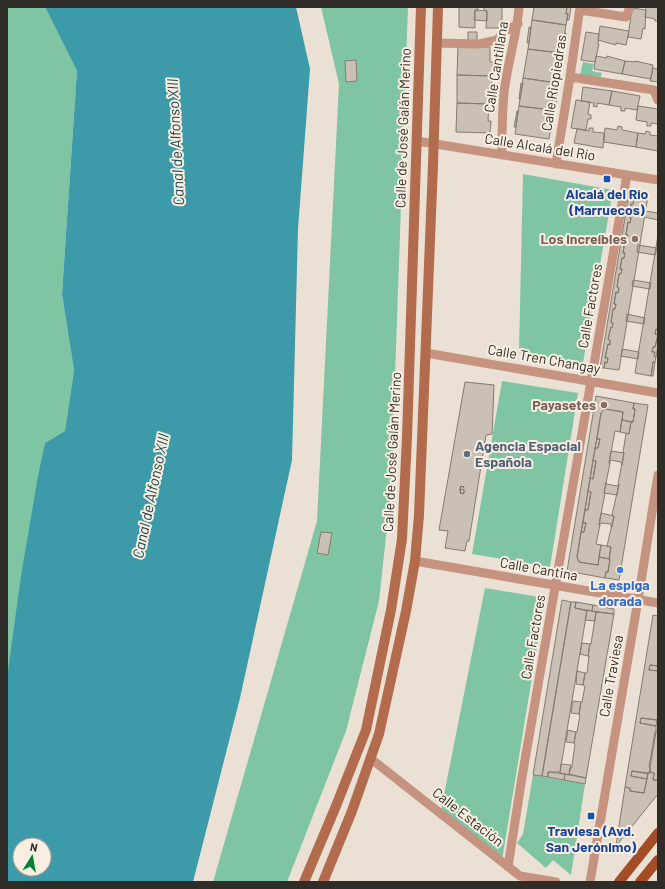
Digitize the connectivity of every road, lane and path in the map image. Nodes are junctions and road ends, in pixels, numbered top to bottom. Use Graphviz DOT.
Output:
graph roads {
  1 [pos="421,7"];
  2 [pos="438,7"];
  3 [pos="519,7"];
  4 [pos="630,7"];
  5 [pos="580,8"];
  6 [pos="518,24"];
  7 [pos="437,43"];
  8 [pos="570,77"];
  9 [pos="658,100"];
  10 [pos="417,141"];
  11 [pos="434,144"];
  12 [pos="502,155"];
  13 [pos="556,164"];
  14 [pos="627,175"];
  15 [pos="658,180"];
  16 [pos="426,353"];
  17 [pos="592,382"];
  18 [pos="658,393"];
  19 [pos="658,475"];
  20 [pos="414,561"];
  21 [pos="556,586"];
  22 [pos="638,600"];
  23 [pos="658,603"];
  24 [pos="370,758"];
  25 [pos="658,833"];
  26 [pos="658,860"];
  27 [pos="508,867"];
  28 [pos="304,882"];
  29 [pos="322,882"];
  30 [pos="556,882"];
  31 [pos="590,882"];
  32 [pos="619,882"];
  33 [pos="640,882"];
  1 -- 10 [label="main road, Calle de José Galán Merino"];
  2 -- 7 [label="main road, Calle de José Galán Merino"];
  3 -- 6 [label="street, Calle Cantillana"];
  4 -- 5 [label="street"];
  5 -- 8 [label="street, Calle Riopiedras"];
  6 -- 7 [label="street"];
  6 -- 12 [label="street, Calle Cantillana"];
  7 -- 11 [label="main road, Calle de José Galán Merino"];
  8 -- 9 [label="street"];
  8 -- 13 [label="street, Calle Riopiedras"];
  10 -- 11 [label="street, Calle Alcalá del Río"];
  10 -- 28 [label="main road, Calle de José Galán Merino"];
  11 -- 12 [label="street, Calle Alcalá del Río"];
  11 -- 16 [label="main road, Calle de José Galán Merino"];
  12 -- 13 [label="street, Calle Alcalá del Río"];
  13 -- 14 [label="street, Calle Alcalá del Río"];
  14 -- 15 [label="street, Calle Alcalá del Río"];
  14 -- 17 [label="street, Calle Factores"];
  16 -- 17 [label="street, Calle Tren Changay"];
  16 -- 20 [label="main road, Calle de José Galán Merino"];
  17 -- 18 [label="street, Calle Tren Changay"];
  17 -- 21 [label="street, Calle Factores"];
  19 -- 22 [label="street, Calle Traviesa"];
  20 -- 21 [label="street, Calle Cantina"];
  20 -- 24 [label="main road, Calle de José Galán Merino"];
  21 -- 22 [label="street, Calle Cantina"];
  21 -- 27 [label="street, Calle Factores"];
  22 -- 23 [label="street, Calle Cantina"];
  22 -- 31 [label="street, Calle Traviesa"];
  24 -- 27 [label="street, Calle Estación"];
  24 -- 29 [label="main road, Calle de José Galán Merino"];
  25 -- 32 [label="main road"];
  26 -- 33 [label="main road"];
  27 -- 30 [label="street, Calle Estación"];
}
